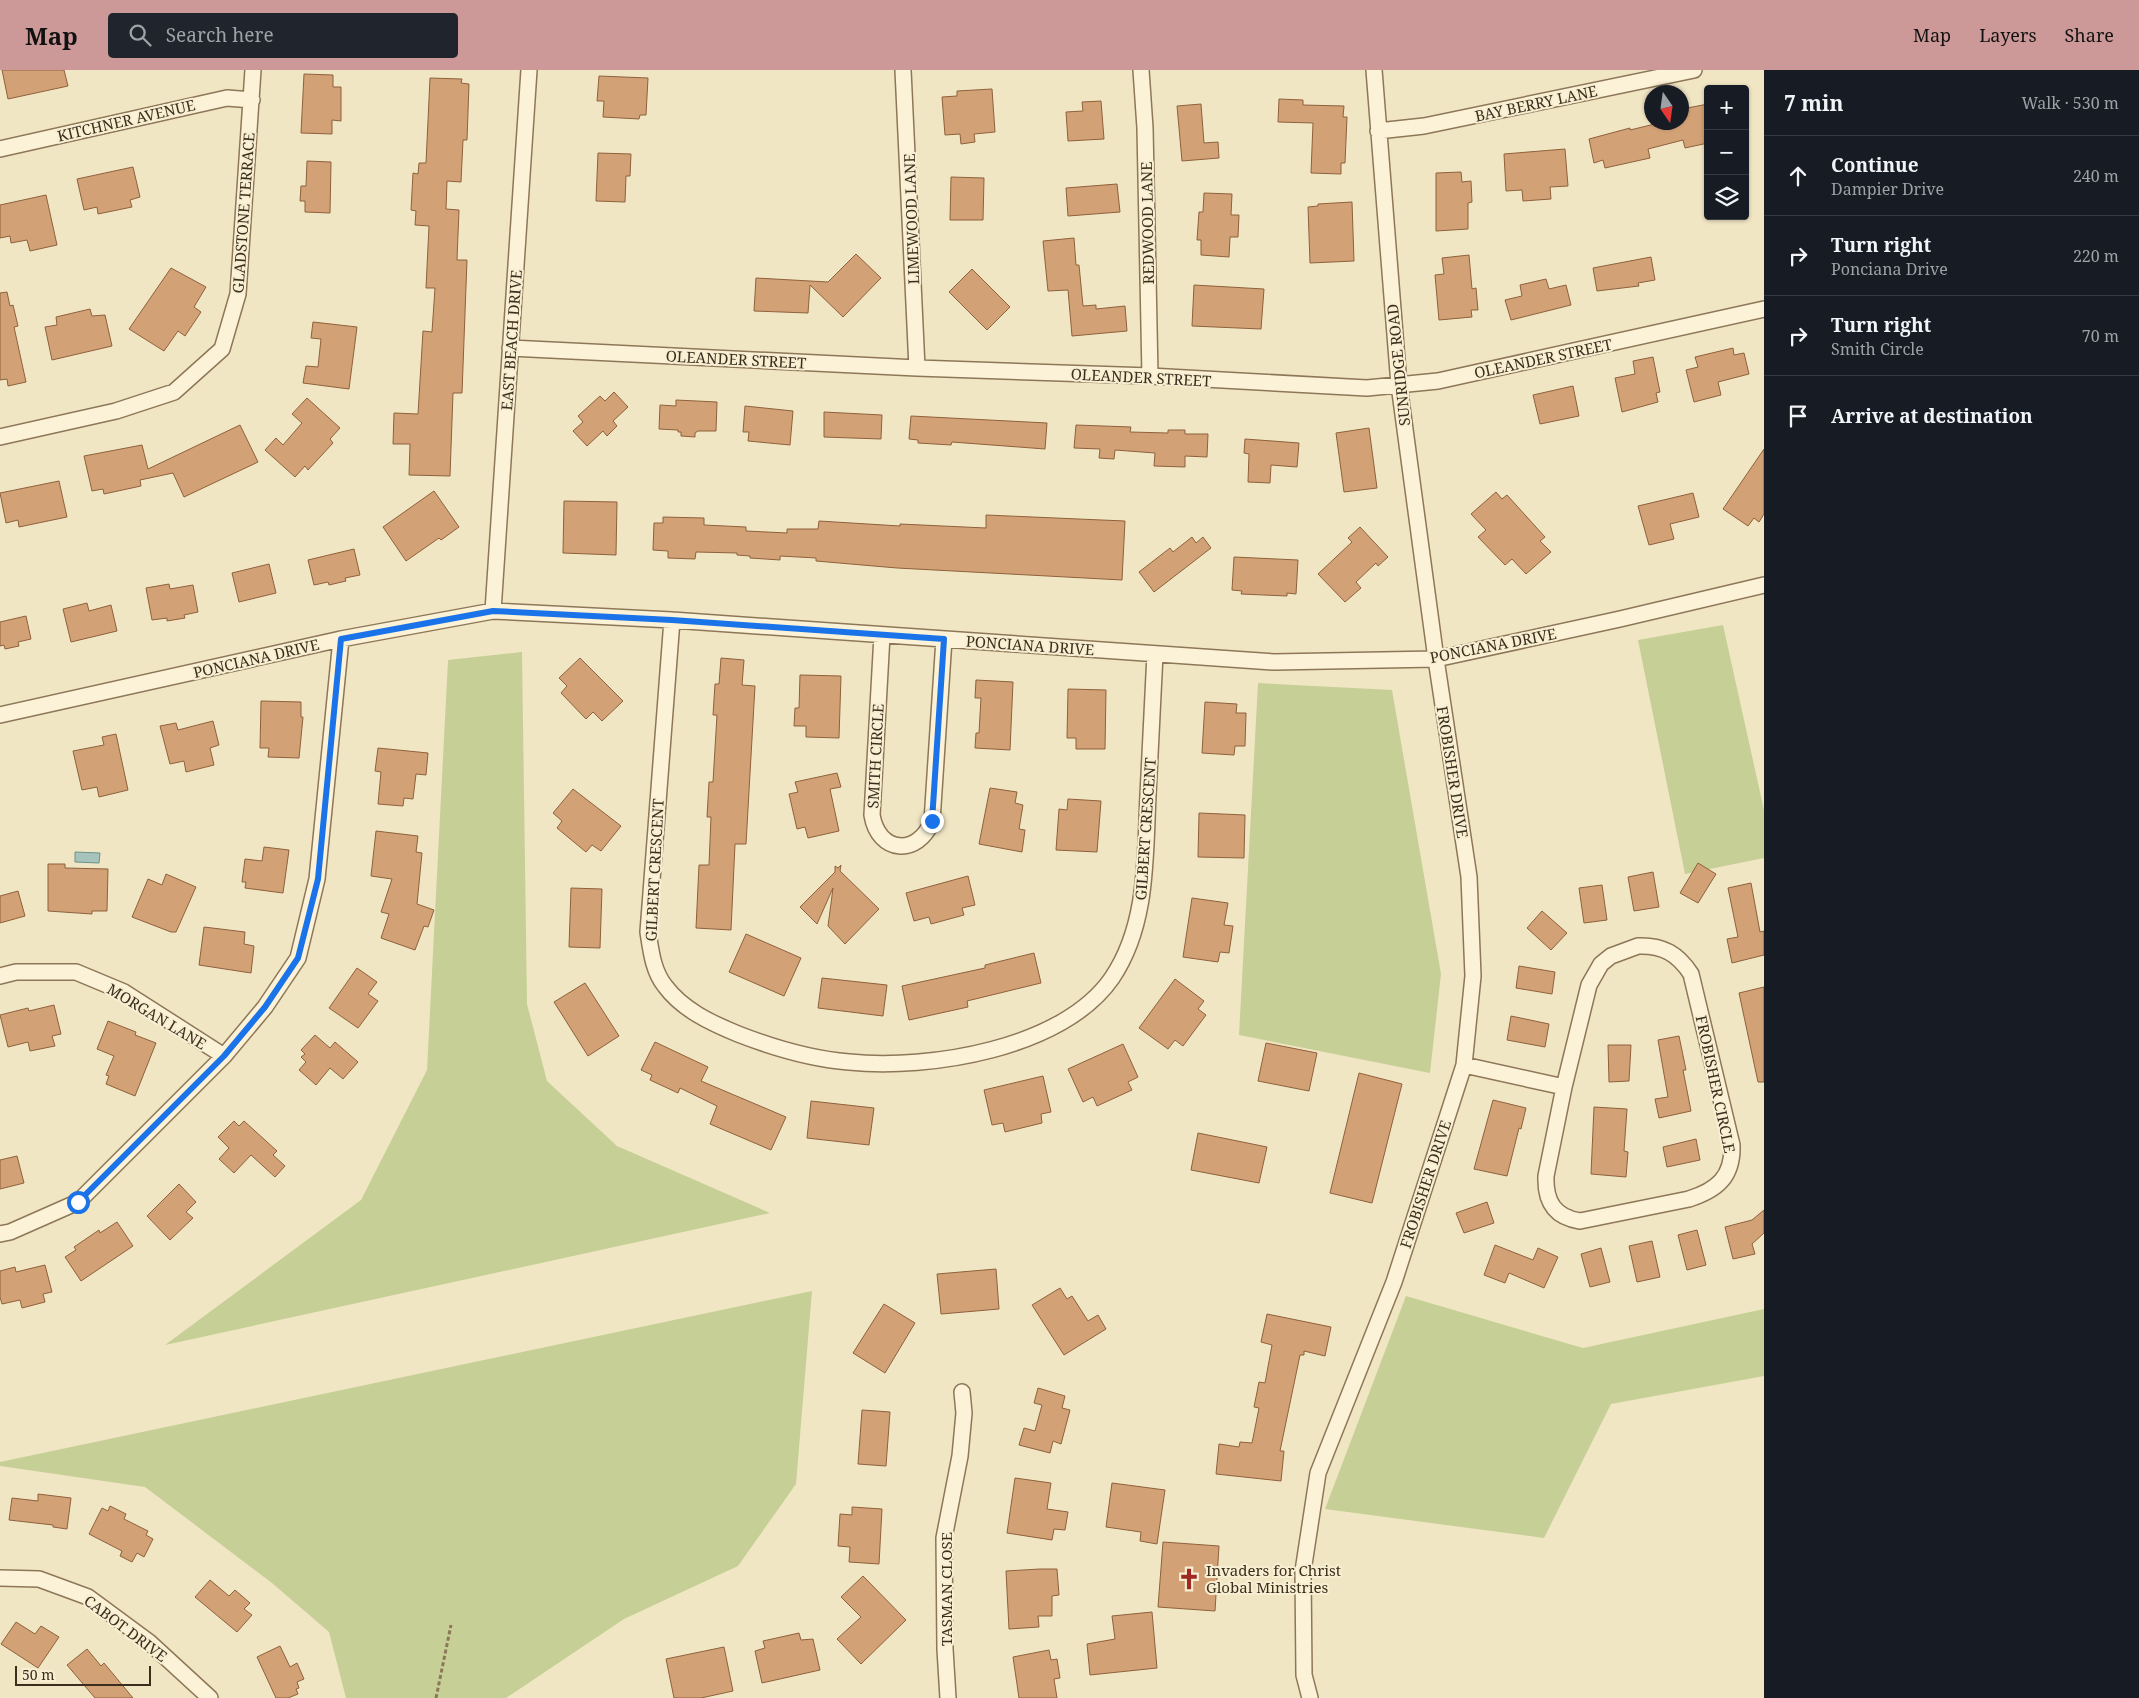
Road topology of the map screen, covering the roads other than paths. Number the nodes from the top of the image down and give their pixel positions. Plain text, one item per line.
1 (254, 70) edge
2 (529, 70) edge
3 (903, 70) edge
4 (1141, 70) edge
5 (1374, 70) edge
6 (1694, 70) edge
7 (252, 100) junction
8 (1378, 130) junction
9 (0, 149) edge
10 (1764, 309) edge
11 (510, 348) junction
12 (917, 368) junction
13 (1150, 376) junction
14 (1399, 385) junction
15 (0, 438) edge
16 (1764, 585) edge
17 (493, 611) junction
18 (672, 620) junction
19 (882, 635) junction
20 (341, 639) junction
21 (944, 639) junction
22 (1155, 654) junction
23 (1436, 658) junction
24 (0, 715) edge
25 (0, 976) edge
26 (224, 1056) junction
27 (1464, 1065) junction
28 (1564, 1087) junction
29 (0, 1234) edge
30 (962, 1392) dead end
31 (0, 1578) edge
32 (210, 1698) edge
33 (948, 1698) edge
34 (1310, 1698) edge

1 - 7 street, GLADSTONE TERRACE
2 - 11 street, EAST BEACH DRIVE
3 - 12 street, LIMEWOOD LANE
4 - 13 street, REDWOOD LANE
5 - 8 street, SUNRIDGE ROAD
6 - 8 street, BAY BERRY LANE
7 - 9 street, KITCHNER AVENUE
7 - 15 street, GLADSTONE TERRACE
8 - 14 street, SUNRIDGE ROAD
10 - 14 street, OLEANDER STREET
11 - 12 street, OLEANDER STREET
11 - 17 street, EAST BEACH DRIVE
12 - 13 street, OLEANDER STREET
13 - 14 street, OLEANDER STREET
14 - 23 street, SUNRIDGE ROAD
16 - 23 street, PONCIANA DRIVE
17 - 18 street, PONCIANA DRIVE
17 - 20 street, PONCIANA DRIVE
18 - 19 street, PONCIANA DRIVE
18 - 22 street, GILBERT CRESCENT
19 - 21 street, PONCIANA DRIVE
19 - 21 street, SMITH CIRCLE
20 - 24 street, PONCIANA DRIVE
20 - 26 street
21 - 22 street, PONCIANA DRIVE
22 - 23 street, PONCIANA DRIVE
23 - 27 street, FROBISHER DRIVE
25 - 26 street, MORGAN LANE
26 - 29 street
27 - 28 street
27 - 34 street, FROBISHER DRIVE
28 - 28 street, FROBISHER CIRCLE
30 - 33 street, TASMAN CLOSE
31 - 32 street, CABOT DRIVE

